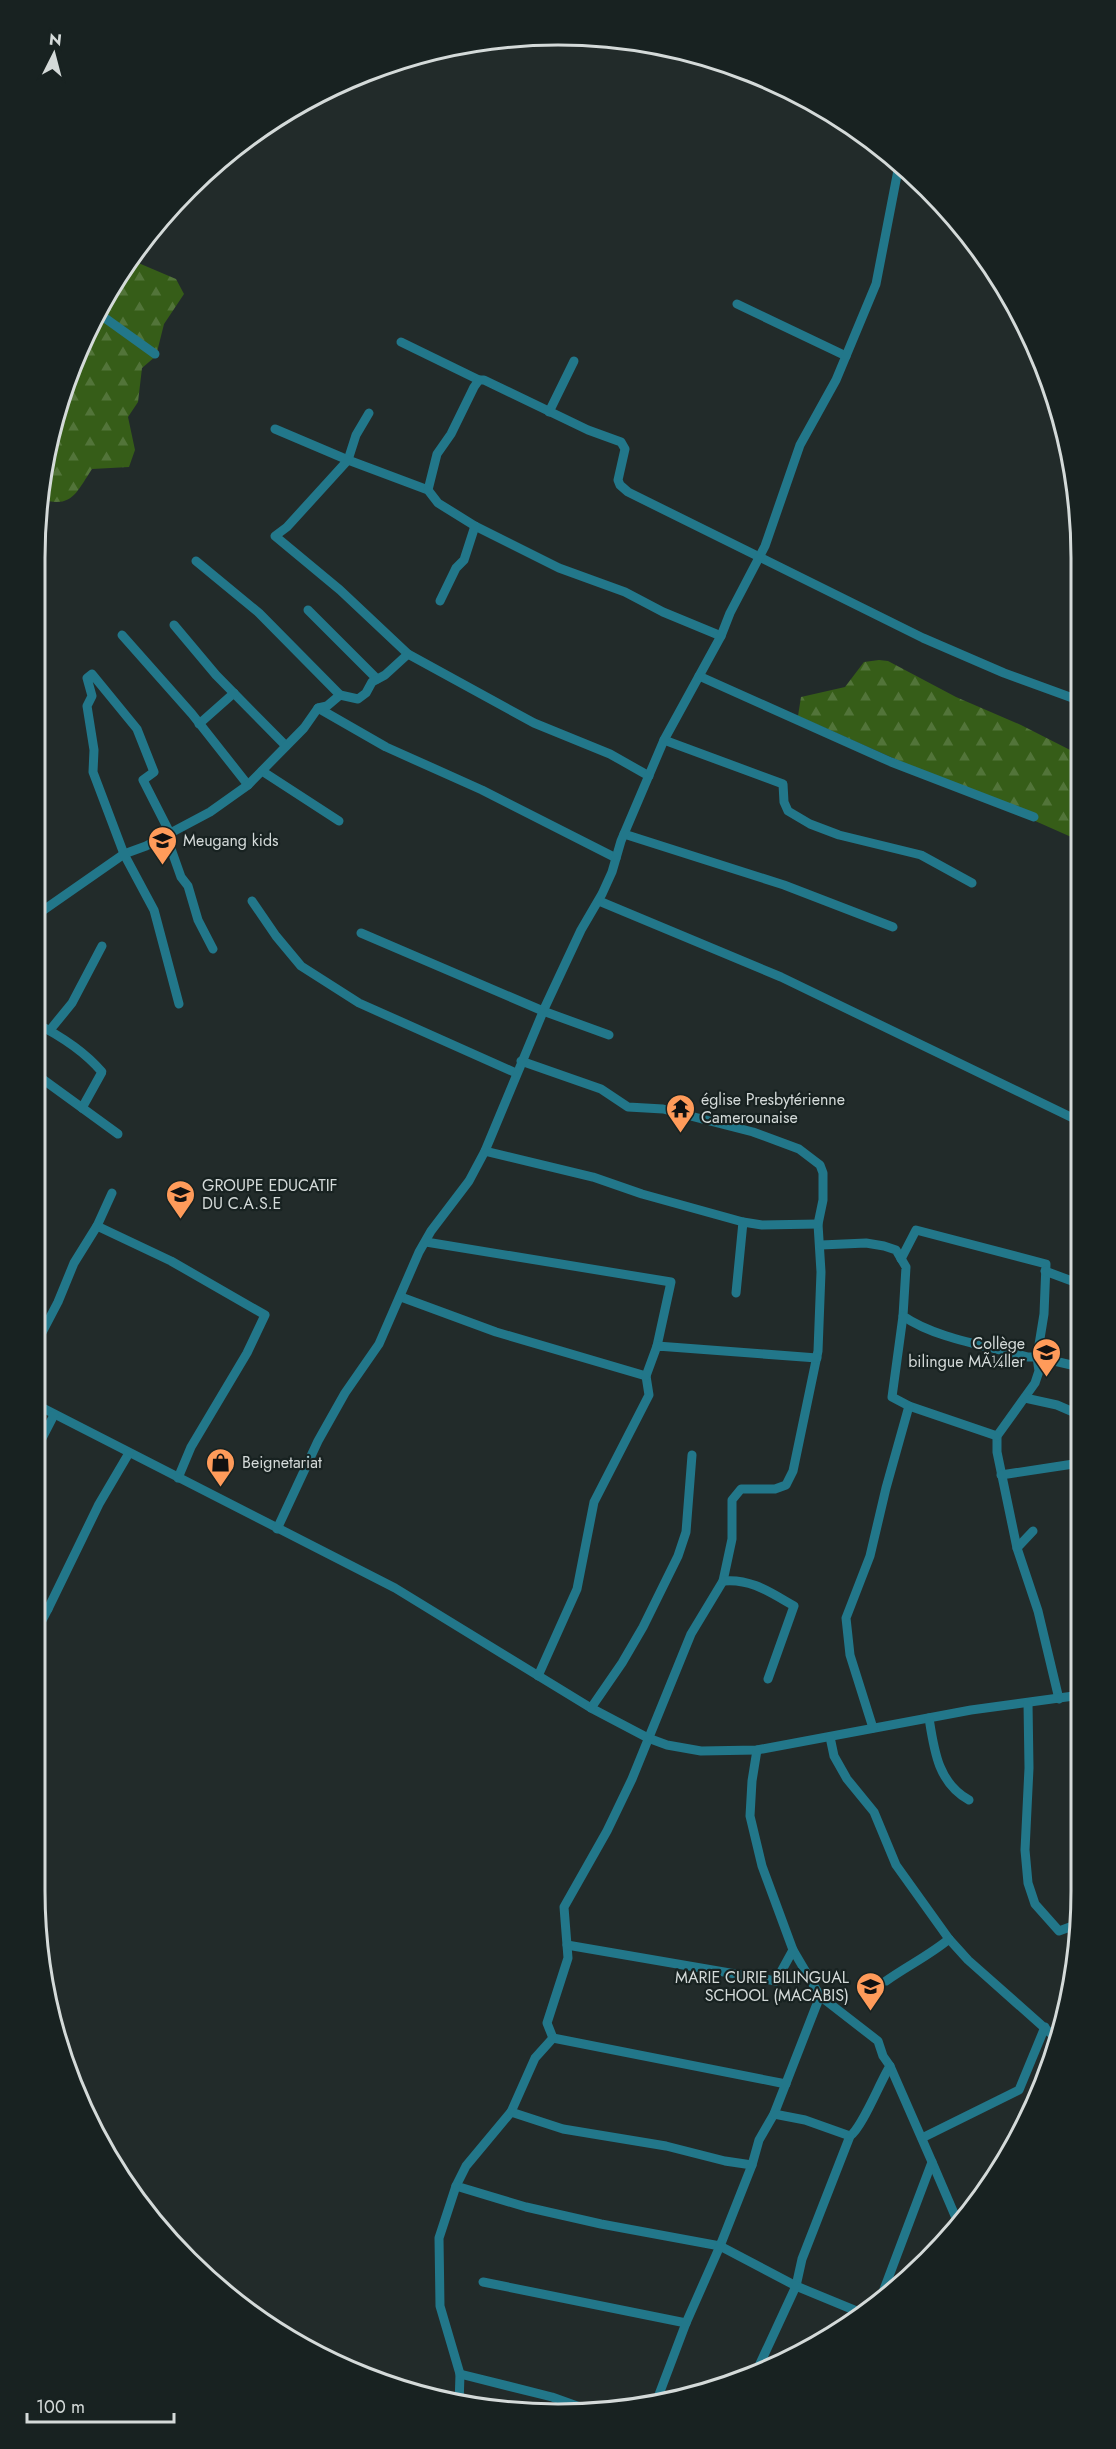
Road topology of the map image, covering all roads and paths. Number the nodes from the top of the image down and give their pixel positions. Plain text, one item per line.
1 (897, 173) edge
2 (737, 304) dead end
3 (105, 319) edge
4 (401, 342) dead end
5 (154, 354) dead end
6 (846, 356) junction
7 (574, 361) dead end
8 (479, 380) junction
9 (369, 412) dead end
10 (549, 412) junction
11 (275, 429) dead end
12 (348, 460) junction
13 (428, 490) junction
14 (476, 526) junction
15 (759, 558) junction
16 (196, 561) dead end
17 (440, 601) dead end
18 (308, 610) dead end
19 (174, 625) dead end
20 (122, 635) dead end
21 (721, 636) junction
22 (408, 654) junction
23 (699, 676) junction
24 (377, 678) junction
25 (234, 693) junction
26 (340, 695) junction
27 (1071, 697) edge
28 (318, 708) junction
29 (200, 724) junction
30 (664, 740) junction
31 (286, 746) junction
32 (262, 771) junction
33 (649, 776) junction
34 (248, 785) junction
35 (1034, 817) dead end
36 (339, 821) dead end
37 (170, 832) junction
38 (624, 834) junction
39 (124, 854) junction
40 (616, 858) junction
41 (972, 883) dead end
42 (252, 901) dead end
43 (599, 901) junction
44 (45, 908) edge
45 (893, 927) dead end
46 (361, 933) dead end
47 (102, 946) dead end
48 (213, 949) dead end
49 (179, 1004) dead end
50 (543, 1011) junction
51 (45, 1028) edge
52 (50, 1030) junction
53 (609, 1035) dead end
54 (521, 1061) junction
55 (516, 1073) junction
56 (45, 1081) edge
57 (82, 1108) junction
58 (1071, 1117) edge
59 (118, 1134) dead end
60 (485, 1151) junction
61 (112, 1193) dead end
62 (743, 1222) junction
63 (818, 1224) junction
64 (97, 1226) junction
65 (426, 1242) junction
66 (821, 1245) junction
67 (901, 1259) junction
68 (1045, 1271) junction
69 (1071, 1281) edge
70 (736, 1293) dead end
71 (401, 1297) junction
72 (903, 1316) junction
73 (45, 1326) edge
74 (657, 1346) junction
75 (1037, 1357) junction
76 (817, 1358) junction
77 (1071, 1365) edge
78 (646, 1376) junction
79 (1025, 1398) junction
80 (909, 1406) junction
81 (45, 1410) edge
82 (1071, 1411) edge
83 (54, 1415) junction
84 (45, 1432) edge
85 (997, 1436) junction
86 (129, 1453) junction
87 (692, 1455) dead end
88 (1071, 1464) edge
89 (1001, 1475) junction
90 (178, 1478) junction
91 (277, 1529) junction
92 (1033, 1531) dead end
93 (1017, 1548) junction
94 (723, 1581) junction
95 (45, 1608) edge
96 (48, 1609) junction
97 (45, 1614) edge
98 (538, 1676) junction
99 (768, 1679) dead end
100 (1071, 1697) edge
101 (1059, 1699) junction
102 (1028, 1703) junction
103 (591, 1708) junction
104 (929, 1718) junction
105 (873, 1728) junction
106 (830, 1737) junction
107 (648, 1738) junction
108 (757, 1750) junction
109 (969, 1800) dead end
110 (1070, 1927) edge
111 (949, 1939) junction
112 (567, 1945) junction
113 (793, 1950) junction
114 (886, 1981) dead end
115 (820, 1996) junction
116 (1045, 2027) junction
117 (1051, 2033) edge
118 (553, 2038) junction
119 (890, 2066) junction
120 (786, 2084) junction
121 (511, 2112) junction
122 (774, 2114) junction
123 (850, 2136) junction
124 (922, 2138) junction
125 (932, 2162) junction
126 (752, 2165) junction
127 (456, 2186) junction
128 (954, 2216) edge
129 (720, 2246) junction
130 (483, 2282) dead end
131 (796, 2286) junction
132 (885, 2286) edge
133 (854, 2310) edge
134 (686, 2323) junction
135 (761, 2362) edge
136 (460, 2374) junction
137 (459, 2394) edge
138 (660, 2394) edge
139 (570, 2404) edge

1 - 6 street
2 - 6 street
3 - 5 street
4 - 8 street
6 - 15 street
7 - 10 street
8 - 10 street
8 - 13 street
9 - 12 street
10 - 15 street
11 - 12 street
12 - 13 street
12 - 22 street
13 - 14 street
14 - 17 street
14 - 21 street
15 - 21 street
15 - 27 street
16 - 26 street
18 - 24 street
19 - 25 street
20 - 29 street
21 - 23 street
22 - 24 street
22 - 33 street
23 - 30 street
23 - 35 street
24 - 26 street
25 - 29 street
25 - 31 street
26 - 28 street
28 - 31 street
28 - 40 street
29 - 34 street
30 - 33 street
30 - 41 street
31 - 32 street
32 - 34 street
32 - 36 street
33 - 38 street
34 - 37 street
37 - 39 street
37 - 39 street
37 - 48 street
38 - 40 street
38 - 45 street
39 - 44 street
39 - 49 street
40 - 43 street
42 - 55 street
43 - 50 street
43 - 58 street
46 - 50 street
47 - 52 street
50 - 53 street
50 - 54 street
51 - 52 street
52 - 57 street
54 - 55 street
54 - 63 street
55 - 60 street
56 - 57 street
57 - 59 street
60 - 62 street
60 - 65 street
61 - 64 street
62 - 63 street
62 - 70 street
63 - 66 street
64 - 73 street
64 - 90 street
65 - 71 street
65 - 74 street
66 - 67 street
66 - 76 street
67 - 68 street
67 - 72 street
68 - 69 street
68 - 75 street
71 - 78 street
71 - 91 street
72 - 75 street
72 - 80 street
74 - 76 street
74 - 78 street
75 - 77 street
75 - 79 street
76 - 94 street
78 - 98 street
79 - 82 street
79 - 85 street
80 - 85 street
80 - 105 street
81 - 83 street
83 - 84 street
83 - 86 street
85 - 89 street
86 - 90 street
86 - 96 street
87 - 103 street
88 - 89 street
89 - 93 street
90 - 91 street
91 - 98 street
92 - 93 street
93 - 101 street
94 - 99 street
94 - 107 street
95 - 96 street
96 - 97 street
98 - 103 street
100 - 101 street
101 - 102 street
102 - 104 street
102 - 110 street
103 - 107 street
104 - 105 street
104 - 109 street
105 - 106 street
106 - 108 street
106 - 111 street
107 - 108 street
107 - 112 street
108 - 113 street
111 - 114 street
111 - 116 street
112 - 113 street
112 - 118 street
113 - 115 street
115 - 119 street
115 - 120 street
116 - 117 street
116 - 124 street
118 - 120 street
118 - 121 street
119 - 123 street
119 - 124 street
120 - 122 street
121 - 126 street
121 - 127 street
122 - 123 street
122 - 126 street
123 - 131 street
124 - 125 street
125 - 128 street
125 - 132 street
126 - 129 street
127 - 129 street
127 - 136 street
129 - 131 street
129 - 134 street
130 - 134 street
131 - 133 street
131 - 135 street
134 - 138 street
136 - 137 street
136 - 139 street

